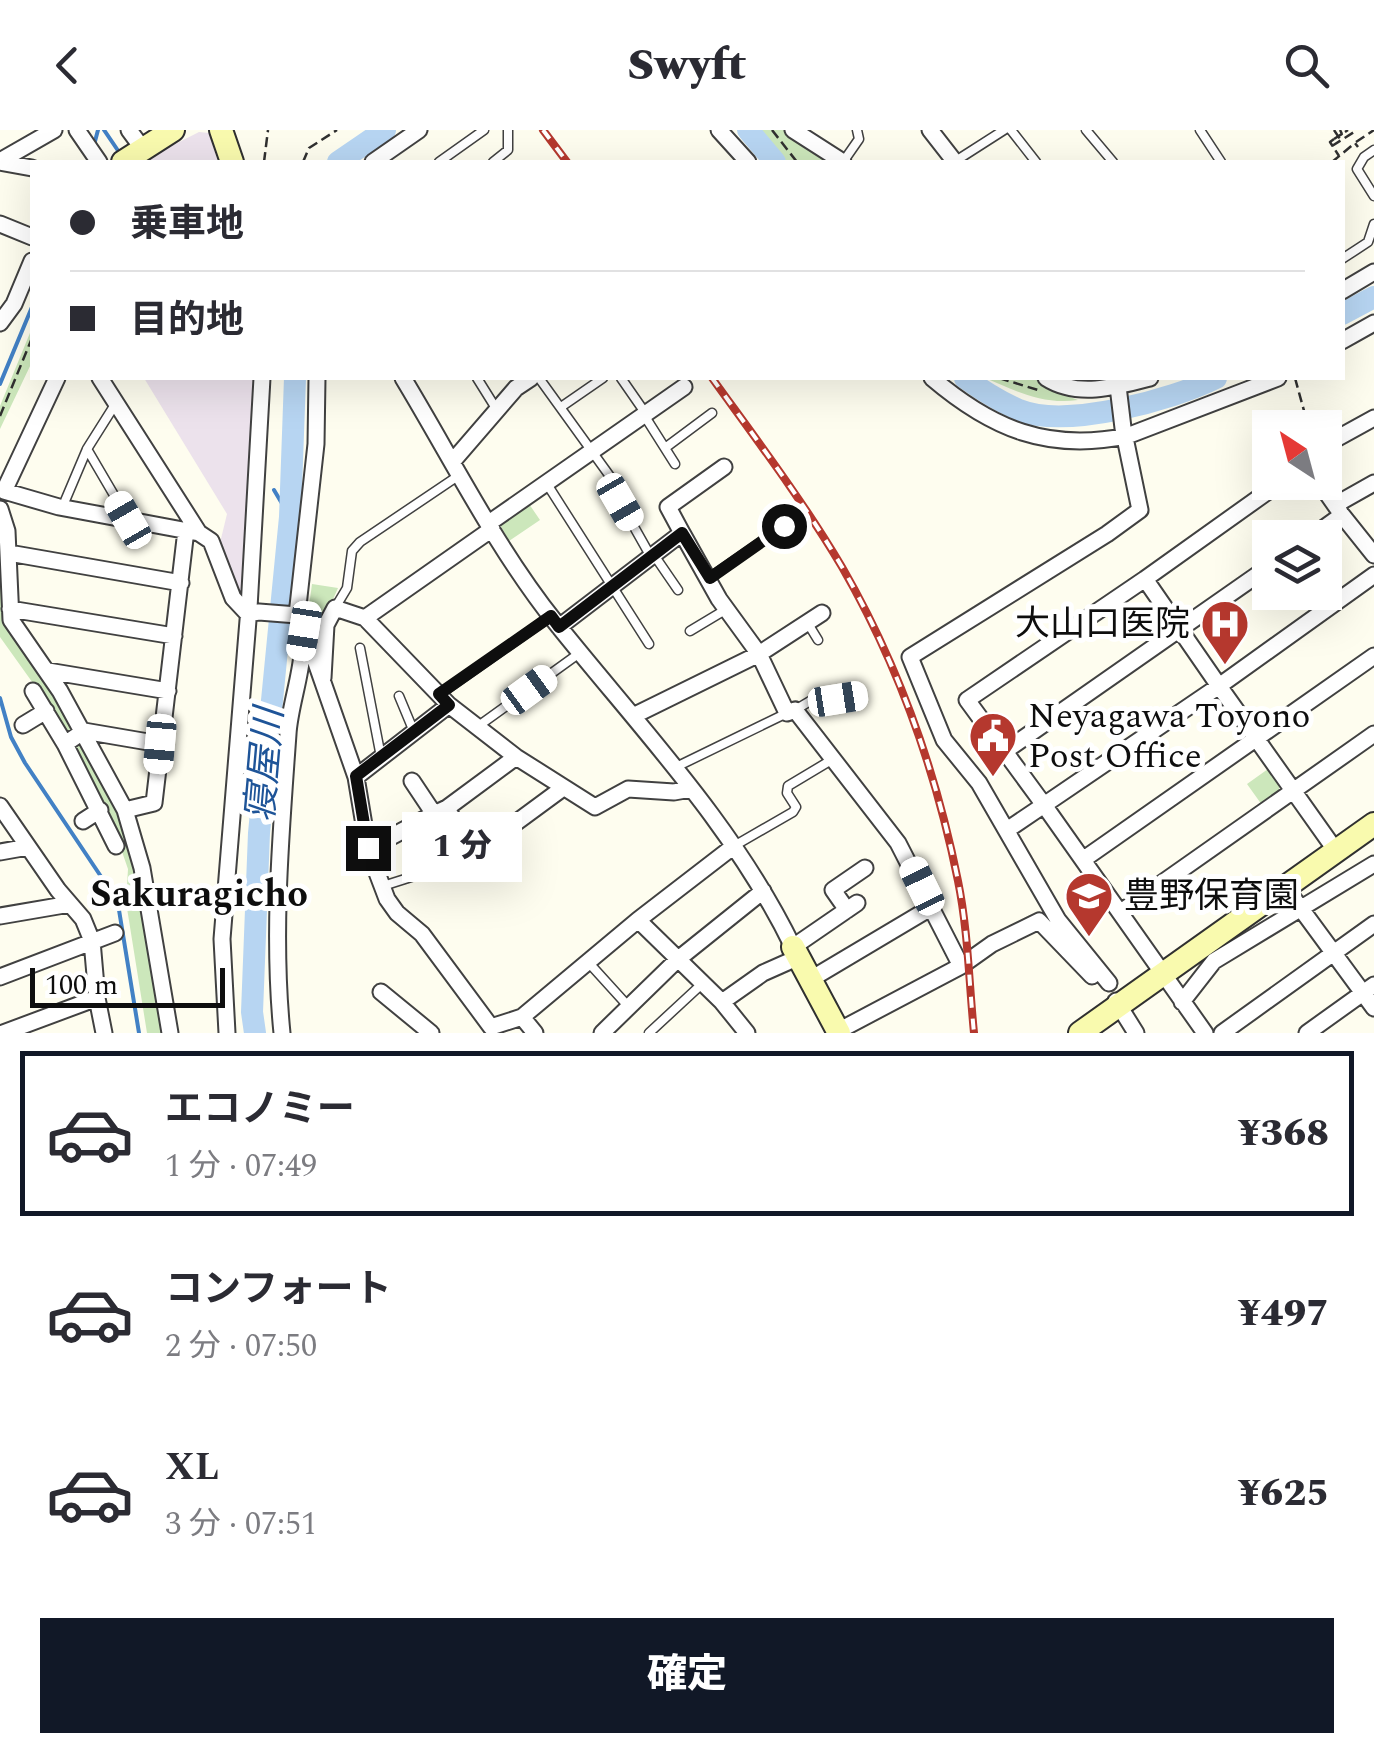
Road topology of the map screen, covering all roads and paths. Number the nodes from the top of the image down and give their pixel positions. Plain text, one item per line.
1 (54, 130) edge
2 (77, 130) edge
3 (129, 130) edge
4 (174, 130) edge
5 (221, 130) edge
6 (268, 130) edge
7 (338, 130) edge
8 (419, 130) edge
9 (484, 130) edge
10 (508, 130) edge
11 (719, 130) edge
12 (772, 130) edge
13 (794, 130) edge
14 (857, 130) edge
15 (930, 130) edge
16 (1007, 130) edge
17 (1086, 130) edge
18 (1200, 130) edge
19 (1345, 131) edge
20 (1374, 131) edge
21 (1340, 140) junction
22 (1357, 141) junction
23 (1332, 146) junction
24 (1374, 150) edge
25 (135, 155) edge
26 (1364, 157) junction
27 (1340, 158) junction
28 (98, 160) edge
29 (231, 160) edge
30 (264, 160) edge
31 (304, 160) edge
32 (377, 160) edge
33 (442, 160) edge
34 (498, 160) edge
35 (746, 160) edge
36 (795, 160) edge
37 (840, 160) edge
38 (844, 160) edge
39 (953, 160) edge
40 (958, 160) edge
41 (1034, 160) edge
42 (1111, 160) edge
43 (1220, 160) edge
44 (1336, 160) edge
45 (0, 162) edge
46 (30, 168) edge
47 (1374, 196) edge
48 (0, 224) edge
49 (1374, 224) edge
50 (30, 236) edge
51 (1345, 257) edge
52 (30, 266) edge
53 (1374, 272) edge
54 (1345, 288) edge
55 (1, 320) edge
56 (1374, 323) edge
57 (1345, 339) edge
58 (30, 343) edge
59 (56, 380) edge
60 (101, 380) edge
61 (262, 380) edge
62 (317, 380) edge
63 (404, 380) edge
64 (478, 380) edge
65 (528, 380) edge
66 (530, 380) edge
67 (599, 380) edge
68 (622, 380) edge
69 (935, 380) edge
70 (1050, 380) edge
71 (1272, 380) edge
72 (1295, 380) edge
73 (1119, 386) edge
74 (684, 387) dead end
75 (116, 403) junction
76 (561, 407) junction
77 (497, 410) junction
78 (1304, 410) edge
79 (712, 413) dead end
80 (645, 414) junction
81 (0, 416) edge
82 (1374, 418) edge
83 (1125, 432) junction
84 (1342, 435) edge
85 (665, 448) junction
86 (88, 450) junction
87 (593, 450) junction
88 (675, 464) dead end
89 (724, 467) dead end
90 (457, 468) junction
91 (546, 483) junction
92 (1374, 483) edge
93 (2, 490) edge
94 (1256, 500) edge
95 (1331, 500) edge
96 (62, 508) junction
97 (0, 509) edge
98 (1338, 510) junction
99 (128, 520) junction
100 (1328, 520) edge
101 (490, 526) junction
102 (784, 526) dead end
103 (193, 532) junction
104 (682, 533) junction
105 (9, 553) junction
106 (1374, 554) edge
107 (652, 556) junction
108 (1374, 575) edge
109 (710, 578) junction
110 (1145, 579) junction
111 (1252, 579) edge
112 (181, 584) junction
113 (612, 586) junction
114 (678, 590) dead end
115 (335, 608) junction
116 (728, 608) junction
117 (10, 609) junction
118 (254, 613) junction
119 (822, 613) dead end
120 (293, 615) junction
121 (365, 618) junction
122 (555, 621) junction
123 (807, 622) junction
124 (1181, 630) junction
125 (304, 631) junction
126 (690, 631) dead end
127 (174, 636) junction
128 (818, 640) dead end
129 (649, 644) dead end
130 (360, 648) dead end
131 (581, 652) junction
132 (759, 654) junction
133 (1374, 656) edge
134 (48, 671) junction
135 (323, 678) junction
136 (1219, 686) junction
137 (168, 690) junction
138 (33, 691) dead end
139 (859, 695) dead end
140 (399, 696) dead end
141 (444, 700) junction
142 (791, 711) junction
143 (46, 712) junction
144 (636, 715) junction
145 (23, 724) dead end
146 (478, 727) junction
147 (84, 731) junction
148 (414, 732) junction
149 (1374, 734) edge
150 (1258, 738) junction
151 (65, 744) junction
152 (160, 744) junction
153 (1006, 752) junction
154 (381, 757) junction
155 (516, 757) junction
156 (834, 759) junction
157 (676, 767) junction
158 (356, 776) junction
159 (412, 782) dead end
160 (563, 788) junction
161 (690, 789) junction
162 (1294, 790) junction
163 (1044, 805) junction
164 (0, 806) edge
165 (100, 810) junction
166 (125, 810) junction
167 (440, 811) junction
168 (83, 821) dead end
169 (1374, 824) edge
170 (1007, 830) junction
171 (28, 846) junction
172 (116, 846) dead end
173 (734, 846) junction
174 (368, 848) junction
175 (1336, 850) junction
176 (0, 852) edge
177 (476, 852) junction
178 (1084, 860) junction
179 (1374, 864) edge
180 (864, 868) dead end
181 (1032, 875) junction
182 (382, 886) junction
183 (1285, 887) junction
184 (763, 891) junction
185 (70, 904) junction
186 (932, 907) junction
187 (1302, 910) junction
188 (1121, 912) junction
189 (0, 916) edge
190 (638, 920) junction
191 (1039, 921) junction
192 (1374, 924) edge
193 (115, 933) dead end
194 (92, 941) junction
195 (796, 952) junction
196 (1333, 952) junction
197 (677, 960) junction
198 (588, 963) junction
199 (962, 966) junction
200 (1162, 974) junction
201 (0, 977) edge
202 (811, 978) junction
203 (703, 983) junction
204 (1109, 984) junction
205 (1369, 989) edge
206 (381, 992) dead end
207 (97, 998) junction
208 (722, 1002) junction
209 (1182, 1002) junction
210 (628, 1006) junction
211 (1117, 1006) junction
212 (1374, 1008) edge
213 (522, 1017) junction
214 (488, 1030) edge
215 (835, 1031) edge
216 (1310, 1032) edge
217 (3, 1033) edge
218 (104, 1033) edge
219 (170, 1033) edge
220 (228, 1033) edge
221 (282, 1033) edge
222 (431, 1033) edge
223 (534, 1033) edge
224 (602, 1033) edge
225 (649, 1033) edge
226 (748, 1033) edge
227 (1081, 1033) edge
228 (1136, 1033) edge
229 (1206, 1033) edge
230 (1222, 1033) edge

1 - 45 street
2 - 28 street
3 - 25 street
4 - 25 street
5 - 29 street
6 - 30 path
7 - 31 path
8 - 32 street
9 - 33 lane
10 - 34 lane
11 - 35 street
12 - 36 path
13 - 37 street
14 - 38 lane
15 - 39 street
16 - 40 lane
16 - 41 lane
17 - 42 lane
18 - 43 lane
19 - 21 path
19 - 21 path
19 - 22 path
19 - 23 path, bridge
20 - 22 path
21 - 23 path
22 - 26 path
22 - 27 path
23 - 27 path
24 - 26 lane
26 - 47 lane
27 - 44 path
45 - 46 street
48 - 50 street
49 - 51 lane
52 - 55 street
53 - 54 street
56 - 57 street
58 - 81 path
59 - 93 street
60 - 75 street
61 - 118 street
62 - 120 street
63 - 90 street
64 - 77 lane
65 - 77 street
66 - 76 lane
67 - 76 lane
68 - 80 lane
69 - 83 street
70 - 73 street
71 - 83 street
72 - 78 path
73 - 83 street
74 - 80 street
75 - 86 lane
75 - 103 street
76 - 87 lane
77 - 90 street
79 - 85 lane
80 - 85 lane
80 - 87 street
82 - 84 street
83 - 170 street
85 - 88 lane
86 - 96 lane
86 - 99 lane
87 - 91 street
87 - 107 lane
89 - 104 street
90 - 101 street
90 - 115 lane
91 - 101 street
91 - 113 lane
92 - 98 street
93 - 96 street
94 - 110 street
95 - 98 street
96 - 99 street
97 - 105 street
98 - 100 street
98 - 106 street
99 - 103 street
101 - 121 street
101 - 122 street
102 - 109 lane
103 - 112 street
103 - 118 street
104 - 107 street
104 - 109 street
105 - 112 street
105 - 117 street
107 - 113 street
107 - 114 lane
108 - 136 street
109 - 116 street
110 - 124 street
110 - 153 street
111 - 124 street
112 - 127 street
113 - 122 street
113 - 129 lane
115 - 121 street
115 - 135 street
116 - 126 lane
116 - 132 street
117 - 127 street
117 - 134 street
118 - 120 street
118 - 220 street
119 - 123 street
120 - 125 street
121 - 141 street
122 - 131 street
122 - 141 lane
123 - 128 lane
123 - 132 street
124 - 136 street
124 - 153 street
125 - 135 street
125 - 221 street
127 - 137 street
130 - 154 lane
131 - 144 street
131 - 146 lane
132 - 142 street
132 - 144 street
133 - 150 street
134 - 137 street
134 - 147 street
135 - 158 street
136 - 150 street
136 - 163 street
137 - 152 street
138 - 143 street
139 - 142 lane
140 - 148 lane
141 - 146 street
141 - 148 street
142 - 156 street
142 - 157 lane
143 - 145 street
143 - 151 street
144 - 157 street
146 - 155 street
147 - 151 street
147 - 152 street
147 - 166 street
148 - 154 street
149 - 162 street
150 - 162 street
150 - 178 street
151 - 165 street
152 - 166 street
153 - 163 street
154 - 158 street
155 - 160 street
155 - 167 street
156 - 173 lane
156 - 186 street
157 - 161 street
158 - 174 street
159 - 167 street
160 - 161 street
160 - 177 street
161 - 173 street
162 - 175 street
162 - 188 street
163 - 170 street
163 - 178 street
164 - 171 street
165 - 168 street
165 - 172 street
166 - 219 street
167 - 174 street
167 - 177 street
169 - 175 street
170 - 181 street
171 - 176 street
171 - 185 street
173 - 184 street
173 - 190 street
174 - 182 street
175 - 183 street
177 - 182 lane
178 - 188 street
179 - 187 street
180 - 195 street
181 - 191 street
181 - 204 street
182 - 214 street
183 - 187 street
183 - 200 street
184 - 195 street
184 - 197 street
185 - 189 street
185 - 194 street
186 - 199 street
186 - 202 street
187 - 196 street
187 - 209 street
188 - 200 street
190 - 197 street
190 - 198 street
191 - 199 street
191 - 204 street
192 - 196 street
193 - 194 street
194 - 201 street
194 - 207 street
195 - 202 street
195 - 208 street
196 - 205 street
196 - 230 street
197 - 203 street
197 - 210 street
198 - 210 lane
198 - 213 street
199 - 215 street
200 - 209 street
200 - 211 street
202 - 215 street
203 - 208 street
203 - 225 lane
204 - 211 street
205 - 212 street
205 - 216 street
206 - 222 street
207 - 217 street
207 - 218 street
208 - 226 street
209 - 229 street
210 - 224 street
211 - 227 street
211 - 228 street
213 - 214 street
213 - 223 street

